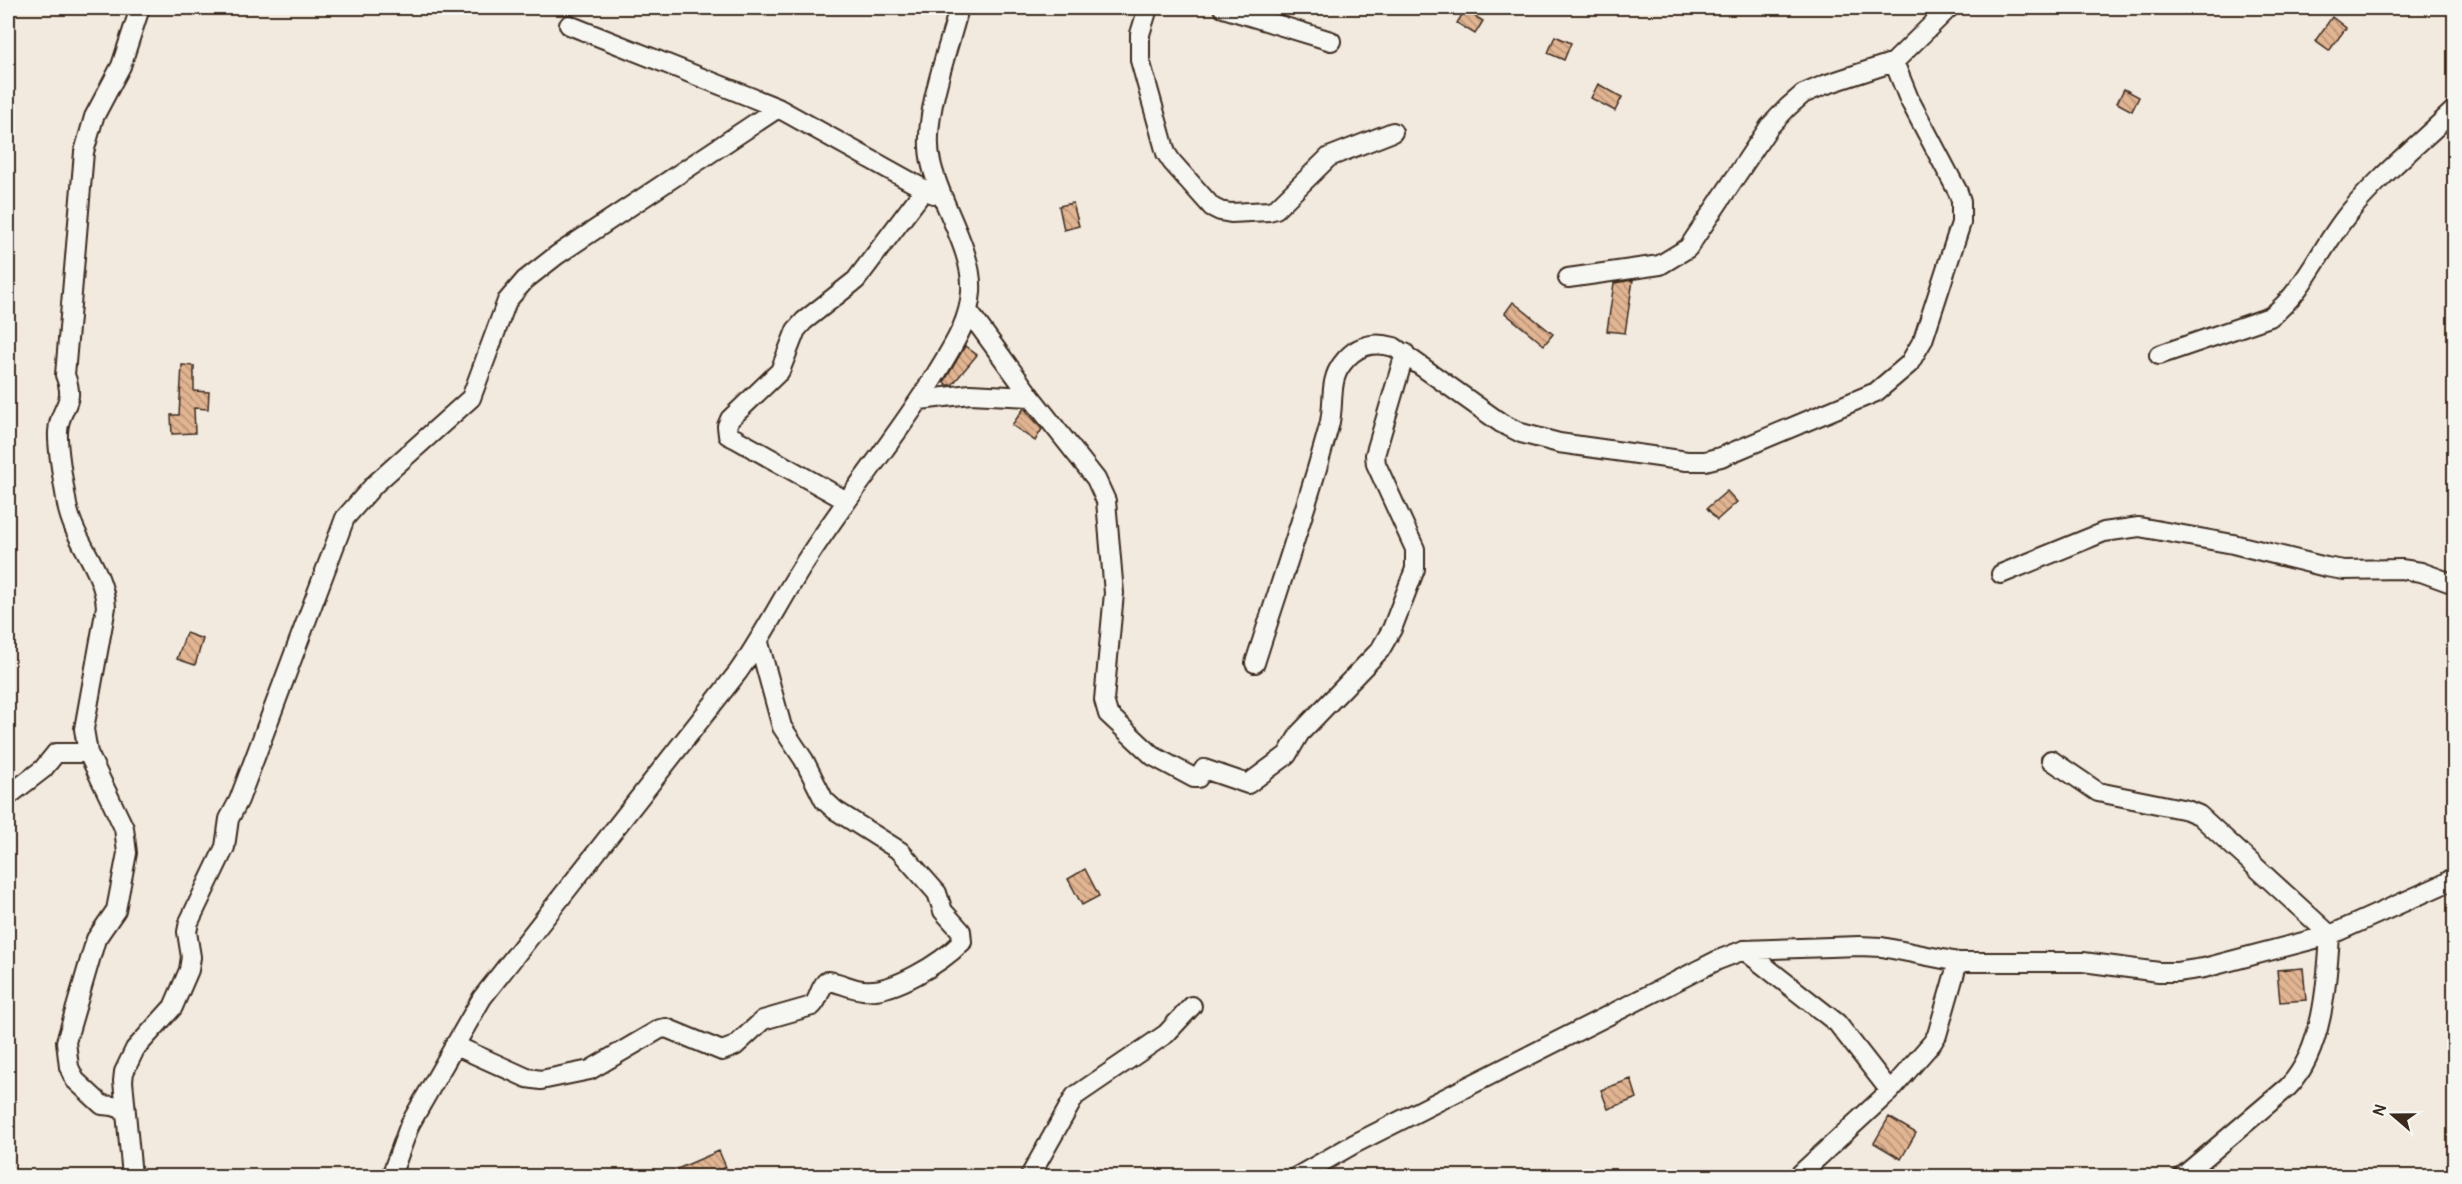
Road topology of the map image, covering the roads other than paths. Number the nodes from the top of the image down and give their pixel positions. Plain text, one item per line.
1 (140, 8) edge
2 (959, 8) edge
3 (1148, 8) edge
4 (1223, 8) edge
5 (1949, 8) edge
6 (569, 25) dead end
7 (1331, 41) dead end
8 (1894, 62) junction
9 (778, 108) junction
10 (2454, 110) edge
11 (1393, 132) dead end
12 (924, 190) junction
13 (945, 201) junction
14 (1568, 278) dead end
15 (969, 312) junction
16 (1405, 354) junction
17 (2159, 355) dead end
18 (1031, 397) junction
19 (920, 400) junction
20 (847, 501) junction
21 (2001, 574) dead end
22 (2454, 584) edge
23 (759, 643) junction
24 (1255, 663) dead end
25 (88, 753) junction
26 (2051, 760) dead end
27 (8, 796) edge
28 (2454, 877) edge
29 (2330, 935) junction
30 (1744, 950) junction
31 (1958, 962) junction
32 (1192, 1006) dead end
33 (454, 1045) junction
34 (1890, 1091) junction
35 (125, 1110) junction
36 (1302, 1175) edge
37 (132, 1176) edge
38 (391, 1176) edge
39 (1030, 1176) edge
40 (1798, 1176) edge
41 (2182, 1176) edge

1 - 25 street
2 - 13 street
3 - 11 street
4 - 7 street
5 - 8 street
6 - 9 street
8 - 14 street
8 - 16 street
9 - 12 street
9 - 35 street
10 - 17 street
12 - 13 street
12 - 20 street
13 - 15 street
15 - 18 street
15 - 19 street
16 - 18 street
16 - 24 street
18 - 19 street
19 - 20 street
20 - 23 street
21 - 22 street
23 - 33 street
23 - 33 street
25 - 27 street
25 - 35 street
26 - 29 street
28 - 29 street
29 - 31 street
29 - 41 street
30 - 31 street
30 - 34 street
30 - 36 street
31 - 34 street
32 - 39 street
33 - 38 street
34 - 40 street
35 - 37 street

